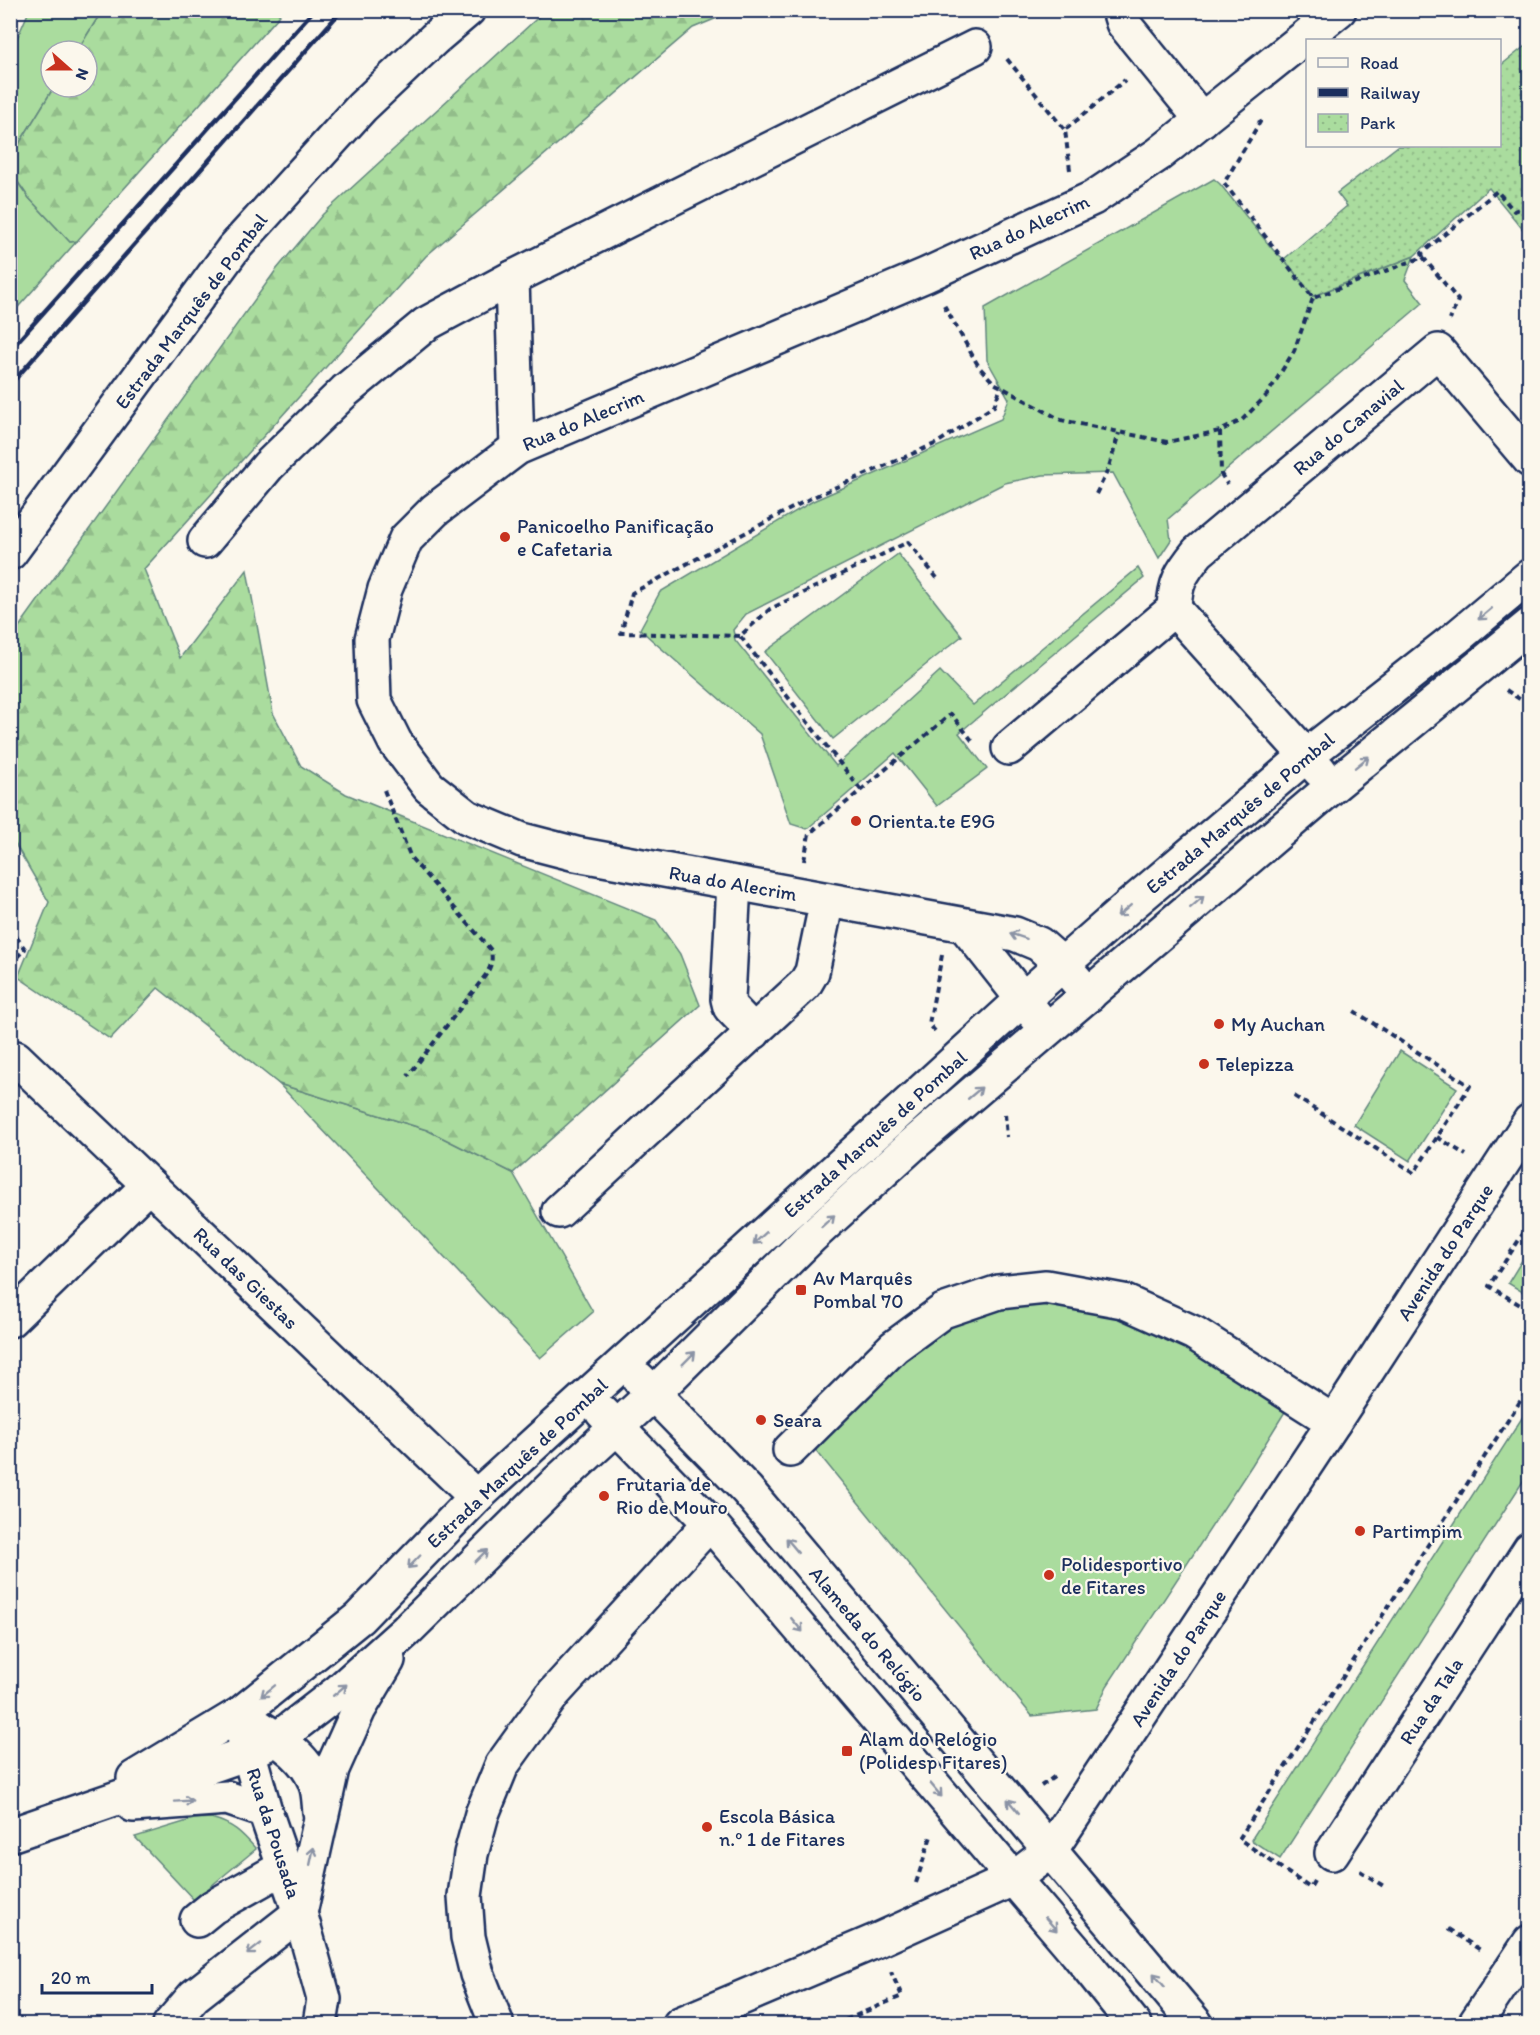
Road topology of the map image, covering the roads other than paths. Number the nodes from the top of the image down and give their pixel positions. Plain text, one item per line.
1 (468, 10) edge
2 (1119, 10) edge
3 (1339, 10) edge
4 (991, 52) road end
5 (1202, 120) junction
6 (512, 278) junction
7 (518, 448) junction
8 (1530, 460) edge
9 (205, 541) dead end
10 (10, 553) edge
11 (1530, 576) edge
12 (1174, 609) junction
13 (1530, 625) edge
14 (1010, 748) road end
15 (1307, 755) junction
16 (1333, 786) junction
17 (734, 883) junction
18 (827, 900) junction
19 (965, 926) junction
20 (1063, 965) junction
21 (1089, 995) junction
22 (1022, 1000) junction
23 (1048, 1030) junction
24 (754, 1032) junction
25 (13, 1061) edge
26 (1530, 1121) edge
27 (149, 1185) junction
28 (559, 1211) dead end
29 (10, 1320) edge
30 (623, 1362) junction
31 (653, 1394) junction
32 (587, 1397) junction
33 (1334, 1422) junction
34 (616, 1427) junction
35 (790, 1450) dead end
36 (476, 1497) junction
37 (710, 1523) junction
38 (1530, 1549) edge
39 (406, 1630) junction
40 (240, 1714) junction
41 (277, 1739) junction
42 (248, 1753) junction
43 (83, 1808) junction
44 (265, 1811) junction
45 (320, 1817) junction
46 (10, 1835) edge
47 (1050, 1851) junction
48 (1332, 1853) dead end
49 (284, 1867) junction
50 (1013, 1879) junction
51 (300, 1913) junction
52 (197, 1920) dead end
53 (1530, 1941) edge
54 (496, 2022) dead end
55 (170, 2025) edge
56 (320, 2025) edge
57 (680, 2025) edge
58 (1134, 2025) edge
59 (1197, 2025) edge
60 (1475, 2025) edge

1 - 10 street, Estrada Marquês de Pombal
2 - 5 street
3 - 5 street, Rua do Alecrim
4 - 6 street
5 - 7 street, Rua do Alecrim
6 - 7 street
6 - 9 street
7 - 17 street, Rua do Alecrim
8 - 12 street, Rua do Canavial
11 -> 15 street, Estrada Marquês de Pombal
12 - 14 street
12 - 15 street
16 -> 13 street, Estrada Marquês de Pombal
15 - 16 street
15 -> 20 street, Estrada Marquês de Pombal
21 -> 16 street, Estrada Marquês de Pombal
17 - 18 street, Rua do Alecrim
17 - 24 street
18 - 19 street, Rua do Alecrim
18 - 24 street
20 -> 19 street, Rua do Alecrim
19 - 22 street
20 - 21 street, Rua do Alecrim
20 - 22 street, Estrada Marquês de Pombal
21 - 23 street, Estrada Marquês de Pombal
22 - 23 street
22 -> 30 street, Estrada Marquês de Pombal
31 -> 23 street, Estrada Marquês de Pombal
24 - 28 street
25 - 27 street, Rua das Giestas
26 - 33 street, Avenida do Parque
27 - 29 street
27 - 36 street, Rua das Giestas
30 - 31 street, Alameda do Relógio
30 - 32 street, Estrada Marquês de Pombal
31 - 34 street, Estrada Marquês de Pombal
47 -> 31 street, Alameda do Relógio
32 - 34 street
32 - 36 street, Estrada Marquês de Pombal
33 - 35 street
33 - 47 street, Avenida do Parque
34 - 37 street
39 -> 34 street, Estrada Marquês de Pombal
36 -> 40 street, Estrada Marquês de Pombal
37 -> 50 street
37 - 54 street
38 - 48 street, Rua da Tala
41 -> 39 street, Estrada Marquês de Pombal
39 - 45 street, Rua da Pousada
40 - 41 street, Rua da Pousada
40 - 42 street
40 - 43 street, Estrada Marquês de Pombal
41 - 42 street, Estrada Marquês de Pombal
41 - 45 street, Rua da Pousada
42 - 43 street, Estrada Marquês de Pombal
42 - 44 street, Rua da Pousada
43 -> 44 street, Estrada Marquês de Pombal
43 - 46 street, Estrada Marquês de Pombal
44 - 49 street, Rua da Pousada
51 -> 45 street, Rua da Pousada
47 - 50 street, Avenida do Parque
59 -> 47 street, Alameda do Relógio
49 - 51 street, Rua da Pousada
49 - 52 street
50 - 57 street, Avenida do Parque
50 -> 58 street
51 -> 55 street, Rua da Pousada
51 - 56 street, Rua da Pousada
53 - 60 street

